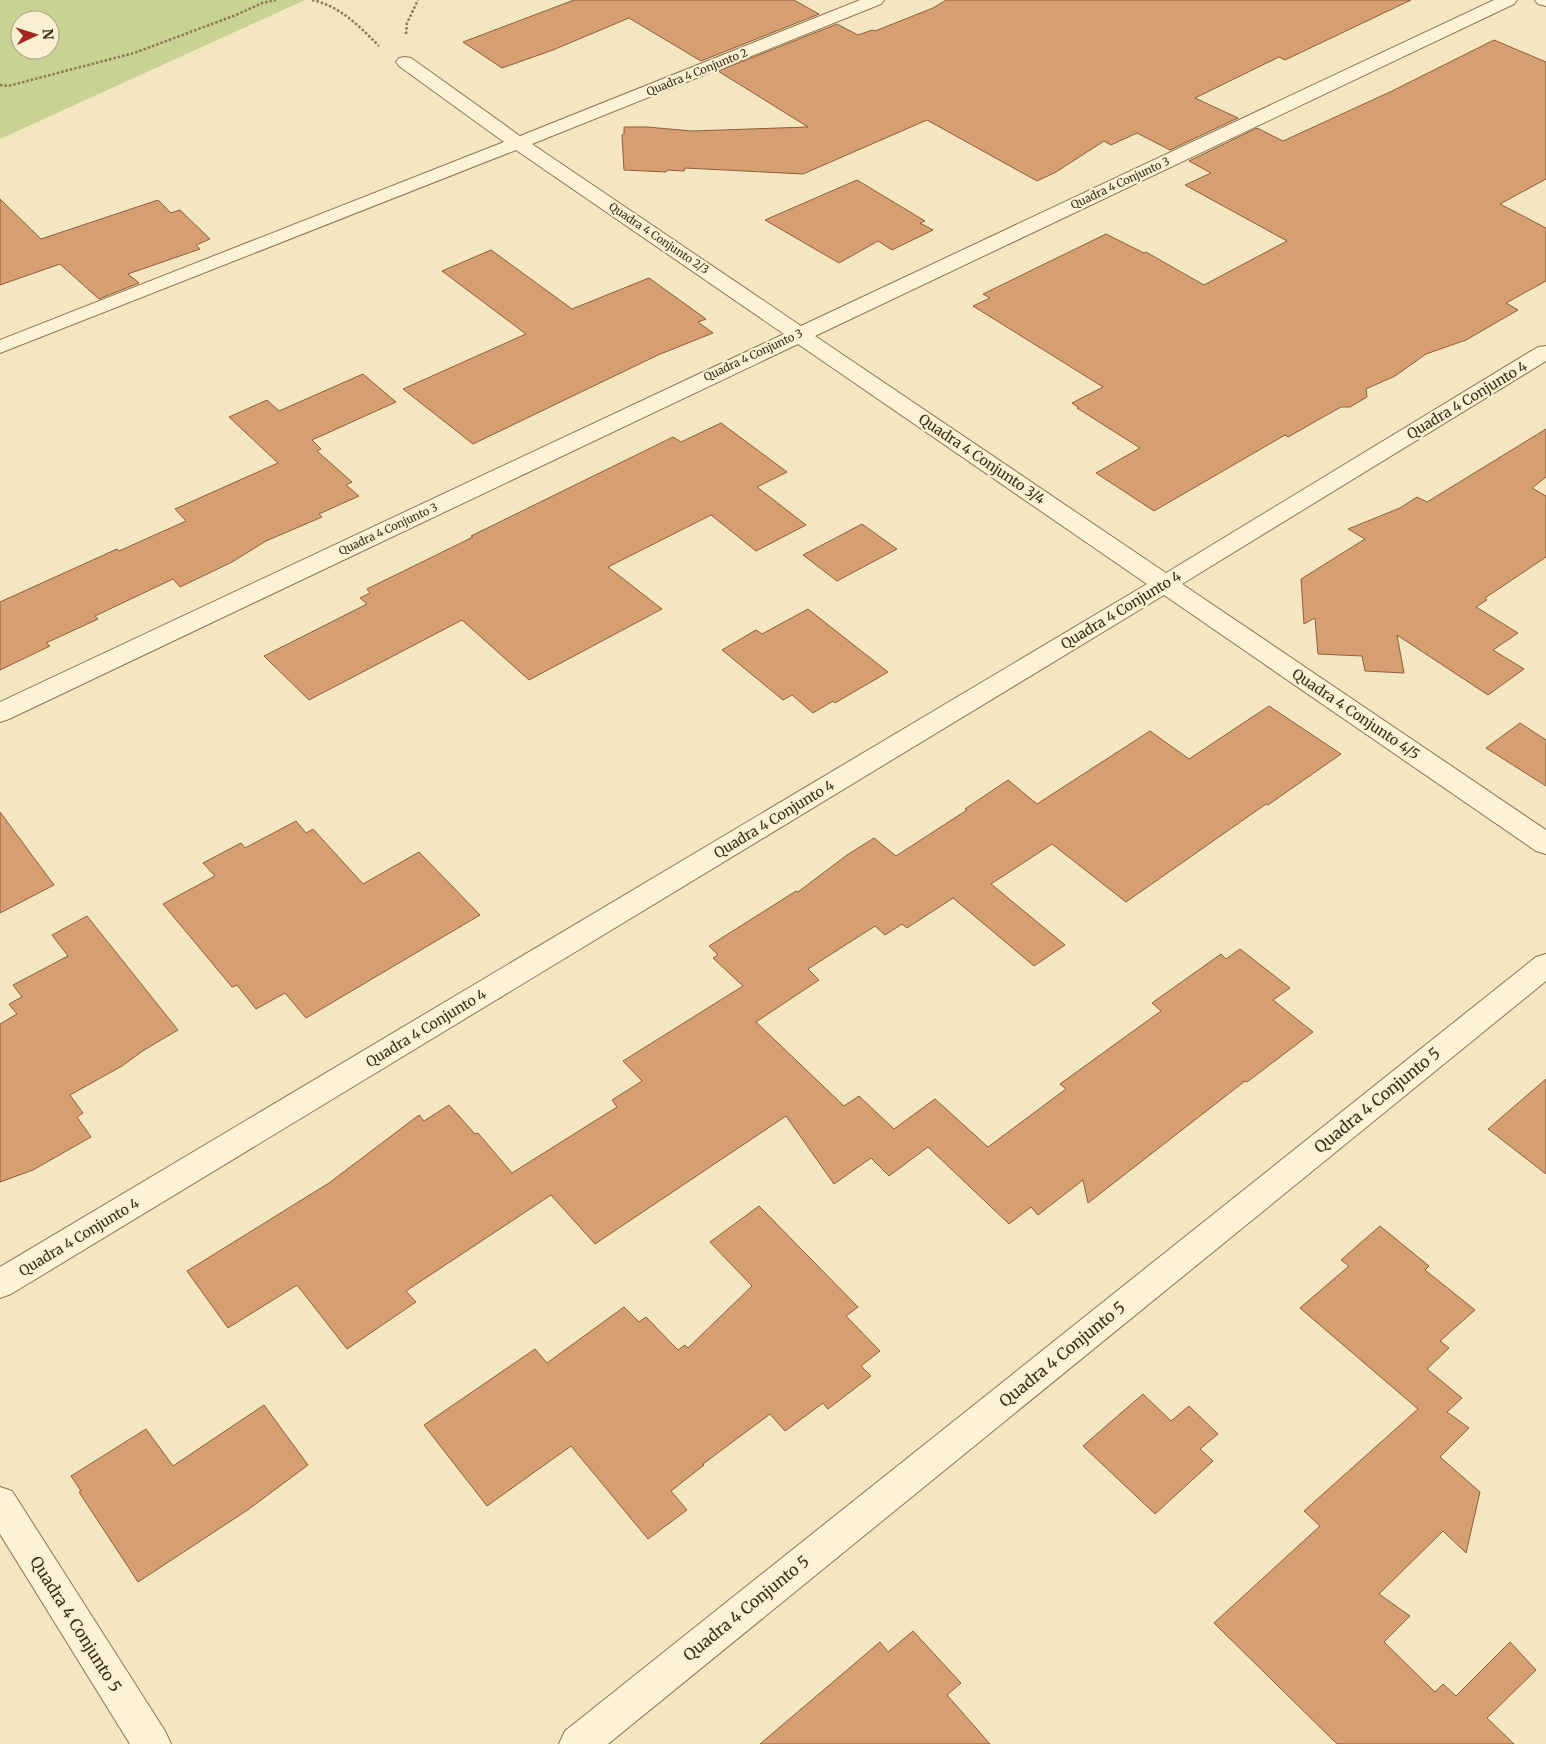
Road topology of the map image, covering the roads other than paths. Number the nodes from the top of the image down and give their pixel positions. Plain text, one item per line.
1 (876, 0) edge
2 (1508, 0) edge
3 (405, 62) road end
4 (518, 143) junction
5 (799, 334) junction
6 (0, 347) edge
7 (1546, 352) edge
8 (1165, 584) junction
9 (0, 713) edge
10 (1546, 844) edge
11 (1546, 965) edge
12 (0, 1284) edge
13 (0, 1503) edge
14 (152, 1744) edge
15 (578, 1744) edge

1 - 4 street, Quadra 4 Conjunto 2
2 - 5 street, Quadra 4 Conjunto 3
3 - 4 street, Quadra 4 Conjunto 2/3
4 - 5 street, Quadra 4 Conjunto 2/3
4 - 6 street
5 - 8 street, Quadra 4 Conjunto 3/4
5 - 9 street, Quadra 4 Conjunto 3
7 - 8 street, Quadra 4 Conjunto 4
8 - 10 street, Quadra 4 Conjunto 4/5
8 - 12 street, Quadra 4 Conjunto 4
11 - 15 street, Quadra 4 Conjunto 5
13 - 14 street, Quadra 4 Conjunto 5

